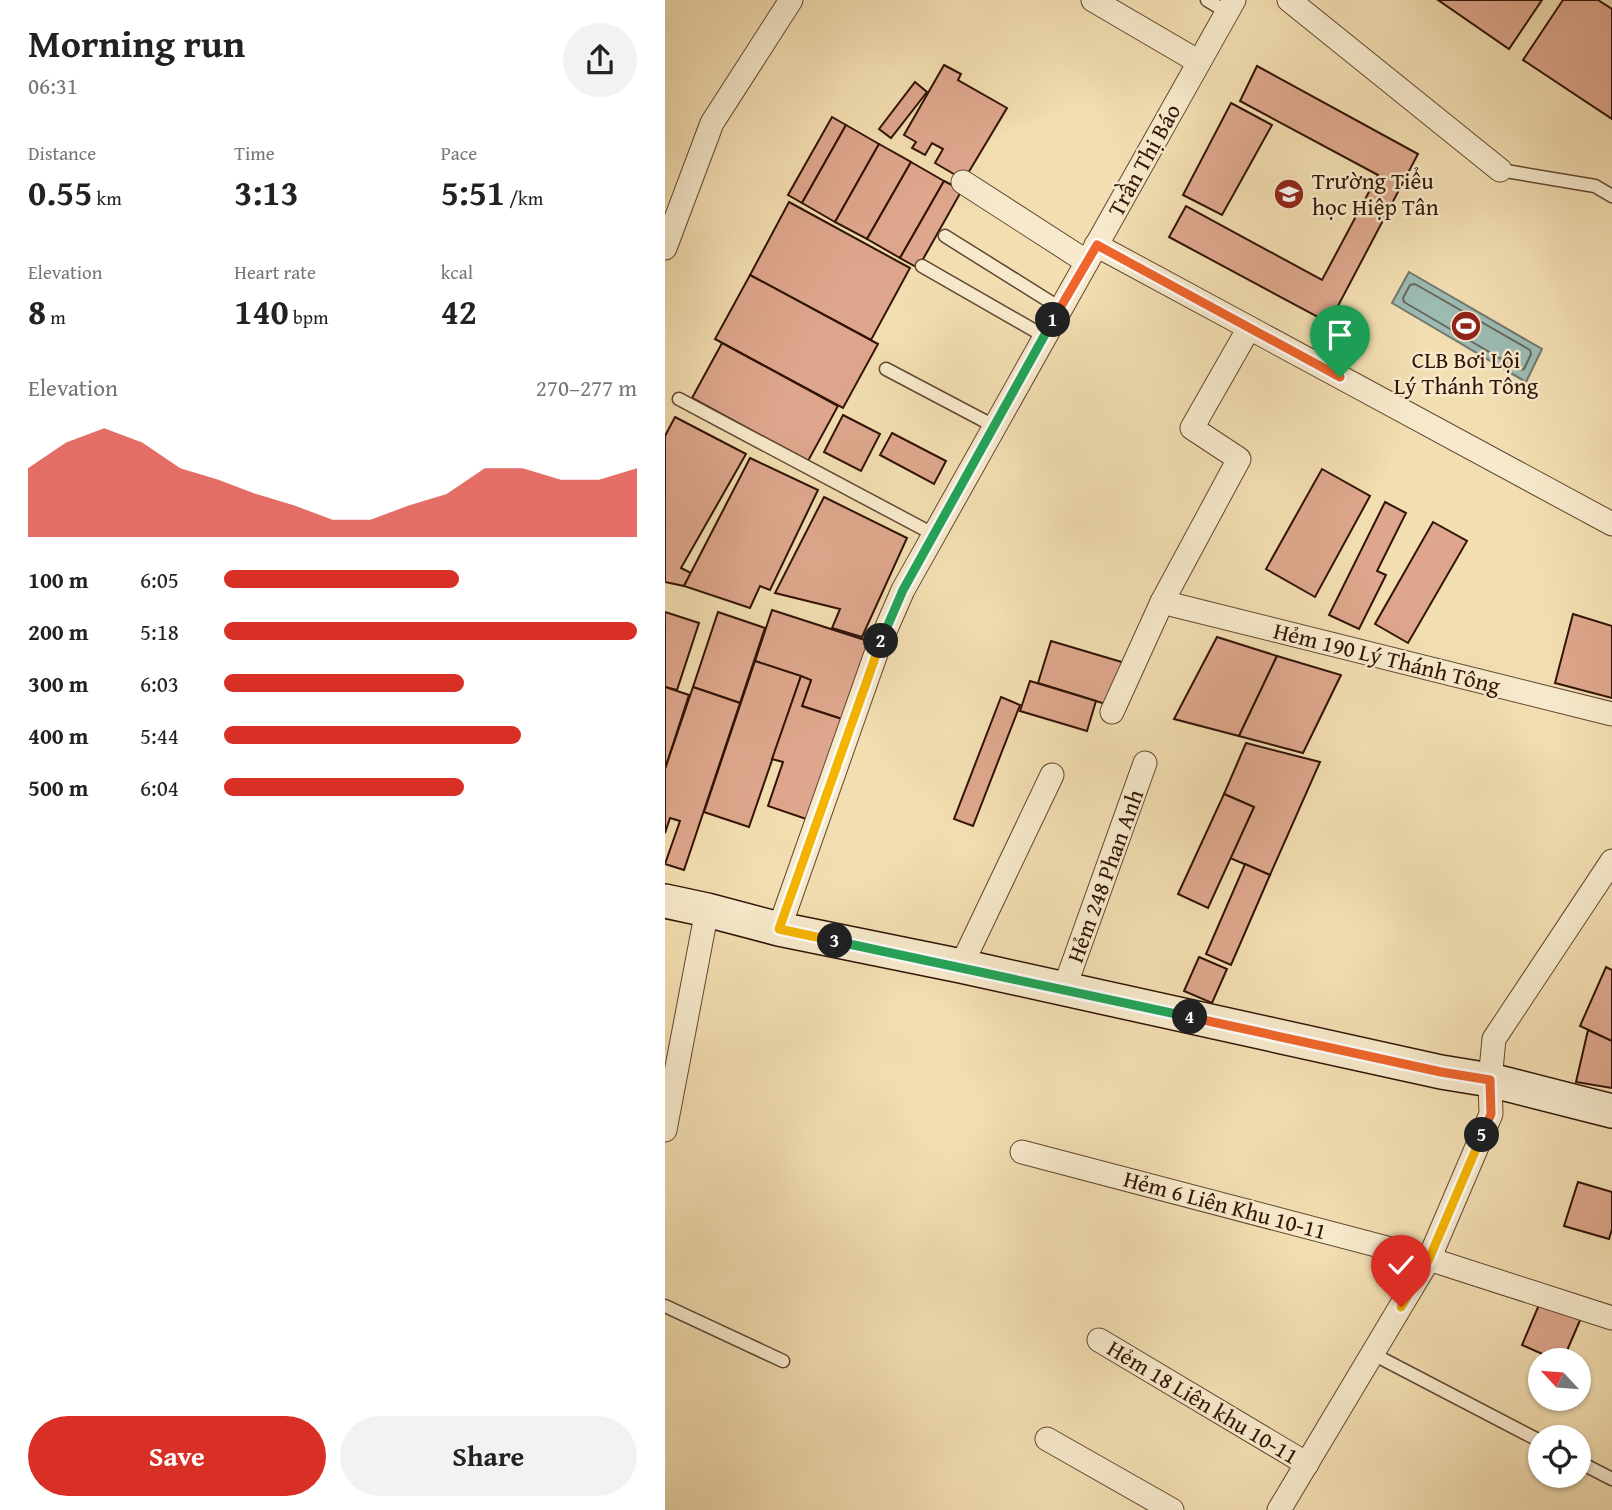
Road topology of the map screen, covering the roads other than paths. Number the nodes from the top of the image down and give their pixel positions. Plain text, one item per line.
1 (791, 0) edge
2 (1093, 0) edge
3 (1207, 0) edge
4 (1289, 0) edge
5 (1230, 6) edge
6 (1199, 62) junction
7 (1500, 170) joint
8 (963, 182) dead end
9 (1612, 196) edge
10 (945, 236) dead end
11 (665, 248) edge
12 (1092, 253) junction
13 (922, 266) dead end
14 (1060, 308) junction
15 (1249, 328) junction
16 (1044, 336) junction
17 (886, 369) dead end
18 (679, 399) dead end
19 (994, 426) junction
20 (1612, 524) edge
21 (933, 534) junction
22 (1162, 602) junction
23 (1112, 712) dead end
24 (1612, 714) edge
25 (1145, 762) dead end
26 (1052, 775) dead end
27 (1612, 862) edge
28 (665, 901) edge
29 (707, 910) junction
30 (779, 929) junction
31 (961, 966) junction
32 (1064, 989) junction
33 (1490, 1080) junction
34 (1612, 1111) edge
35 (665, 1130) edge
36 (1022, 1152) dead end
37 (1429, 1259) junction
38 (665, 1306) edge
39 (1612, 1318) edge
40 (1099, 1340) dead end
41 (1373, 1354) junction
42 (783, 1361) dead end
43 (1528, 1435) edge
44 (1047, 1438) dead end
45 (1307, 1464) junction
46 (1591, 1468) edge
47 (1612, 1479) edge
48 (1172, 1510) edge
49 (1279, 1510) edge

1 - 11 street
2 - 6 street
3 - 5 lane
4 - 7 street
5 - 6 street, Trần Thị Báo
6 - 12 street, Trần Thị Báo
7 - 9 lane
8 - 12 street
10 - 14 lane
12 - 14 street, Trần Thị Báo
12 - 15 street
13 - 16 lane
14 - 16 street, Trần Thị Báo
15 - 20 street
15 - 22 street
16 - 19 street, Trần Thị Báo
17 - 19 lane
18 - 21 lane
19 - 21 street, Trần Thị Báo
21 - 30 street, Trần Thị Báo
22 - 23 street
22 - 24 street, Hẻm 190 Lý Thánh Tông
25 - 32 street, Hẻm 248 Phan Anh
26 - 31 street
27 - 33 street
28 - 29 main road
29 - 30 main road
29 - 35 street
30 - 31 main road
31 - 32 main road
32 - 33 main road
33 - 34 main road
33 - 37 street
36 - 37 street, Hẻm 6 Liên Khu 10-11
37 - 39 street, Hẻm 6 Liên Khu 10-11
37 - 41 street
38 - 42 lane
40 - 45 street, Hẻm 18 Liên khu 10-11
41 - 43 lane
41 - 45 street
44 - 48 street
45 - 49 street
46 - 47 lane

